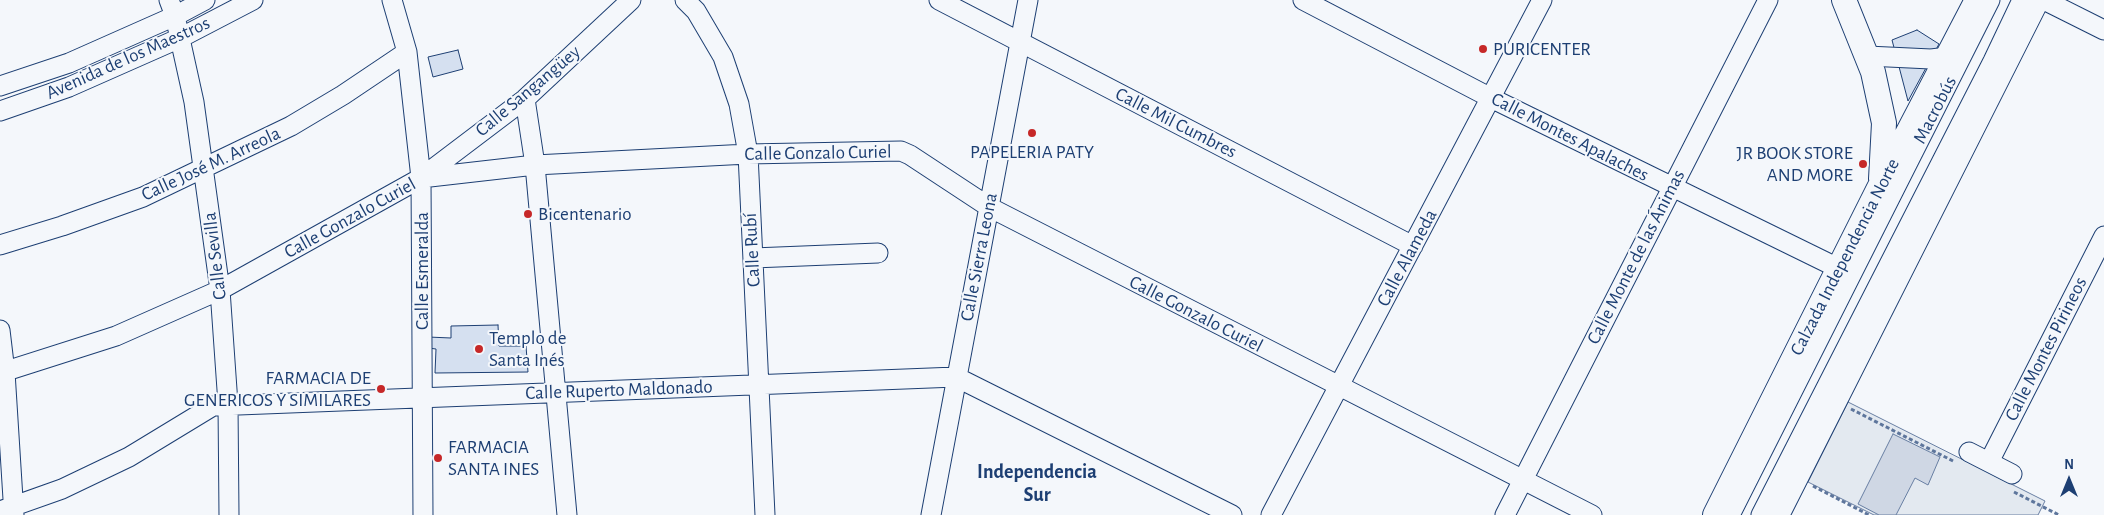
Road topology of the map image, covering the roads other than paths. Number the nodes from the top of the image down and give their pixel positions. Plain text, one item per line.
1 (205, 0) edge
2 (253, 0) edge
3 (392, 0) edge
4 (630, 0) edge
5 (685, 0) edge
6 (939, 0) edge
7 (1028, 0) edge
8 (1303, 0) edge
9 (1542, 0) edge
10 (1768, 0) edge
11 (1844, 0) edge
12 (1977, 0) edge
13 (1990, 0) edge
14 (2022, 0) edge
15 (2037, 0) edge
16 (2044, 0) edge
17 (172, 8) edge
18 (2104, 30) edge
19 (180, 38) junction
20 (1020, 43) junction
21 (407, 52) junction
22 (1867, 56) junction
23 (1948, 57) junction
24 (0, 86) edge
25 (1491, 98) junction
26 (525, 99) junction
27 (0, 111) edge
28 (748, 154) junction
29 (535, 166) junction
30 (204, 168) junction
31 (421, 178) junction
32 (1880, 186) junction
33 (1672, 188) junction
34 (989, 207) junction
35 (2104, 236) edge
36 (0, 245) edge
37 (1413, 246) junction
38 (878, 253) dead end
39 (753, 258) junction
40 (1840, 269) junction
41 (220, 290) junction
42 (0, 330) edge
43 (2, 373) edge
44 (956, 377) junction
45 (759, 385) junction
46 (1338, 387) junction
47 (555, 392) junction
48 (423, 397) junction
49 (228, 404) junction
50 (1962, 458) road end
51 (1989, 462) junction
52 (1523, 480) junction
53 (2010, 481) road end
54 (9, 511) edge
55 (229, 515) edge
56 (423, 515) edge
57 (567, 515) edge
58 (765, 515) edge
59 (930, 515) edge
60 (1232, 515) edge
61 (1271, 515) edge
62 (1505, 515) edge
63 (1592, 515) edge
64 (1715, 515) edge
65 (1730, 515) edge
66 (1762, 515) edge
67 (1777, 515) edge

1 - 17 street, Avenida de los Maestros
2 - 19 street, Avenida de los Maestros
3 - 21 street, Calle Esmeralda
4 - 26 street, Calle Sangangüey
5 - 28 street, Calle Rubí
6 - 20 street, Calle Mil Cumbres
7 - 20 street, Calle Sierra Leona
8 - 25 street, Calle Montes Apalaches
9 - 25 street, Calle Alameda
10 - 33 street, Calle Monte de las Ánimas
11 - 22 main road
12 - 23 main road, Calzada Independencia Norte
13 - 65 street, Macrobús
14 - 66 street, Macrobús
15 - 67 main road
16 - 18 street
17 - 19 street, Calle Sevilla
17 - 24 street, Avenida de los Maestros
19 - 27 street, Avenida de los Maestros
19 - 30 street, Calle Sevilla
20 - 34 street, Calle Sierra Leona
20 - 37 street, Calle Mil Cumbres
21 - 30 street, Calle José M. Arreola
21 - 31 street, Calle Esmeralda
22 - 23 street
22 - 32 main road
23 - 32 main road, Calzada Independencia Norte
25 - 33 street, Calle Montes Apalaches
25 - 37 street, Calle Alameda
26 - 29 street
26 - 31 street, Calle Sangangüey
28 - 29 street, Calle Gonzalo Curiel
28 - 34 street, Calle Gonzalo Curiel
28 - 39 street, Calle Rubí
29 - 31 street, Calle Gonzalo Curiel
29 - 47 street
30 - 36 street, Calle José M. Arreola
30 - 41 street, Calle Sevilla
31 - 41 street, Calle Gonzalo Curiel
31 - 48 street, Calle Esmeralda
32 - 40 main road, Calzada Independencia Norte
33 - 40 street, Calle Montes Apalaches
33 - 52 street, Calle Monte de las Ánimas
34 - 44 street, Calle Sierra Leona
34 - 46 street, Calle Gonzalo Curiel
35 - 51 street, Calle Montes Pirineos
37 - 46 street, Calle Alameda
38 - 39 street
39 - 45 street, Calle Rubí
40 - 64 main road, Calzada Independencia Norte
41 - 43 street, Calle Gonzalo Curiel
41 - 49 street, Calle Sevilla
42 - 43 street
43 - 54 street
44 - 45 street, Calle Ruperto Maldonado
44 - 59 street, Calle Sierra Leona
44 - 60 street, Calle Ruperto Maldonado
45 - 47 street, Calle Ruperto Maldonado
45 - 58 street, Calle Rubí
46 - 52 street, Calle Gonzalo Curiel
46 - 61 street, Calle Alameda
47 - 48 street, Calle Ruperto Maldonado
47 - 57 street
48 - 49 street, Calle Ruperto Maldonado
48 - 56 street, Calle Esmeralda
49 - 54 street, Calle Ruperto Maldonado
49 - 55 street, Calle Sevilla
50 - 51 street
51 - 53 street
52 - 62 street, Calle Monte de las Ánimas
52 - 63 street, Calle Gonzalo Curiel

